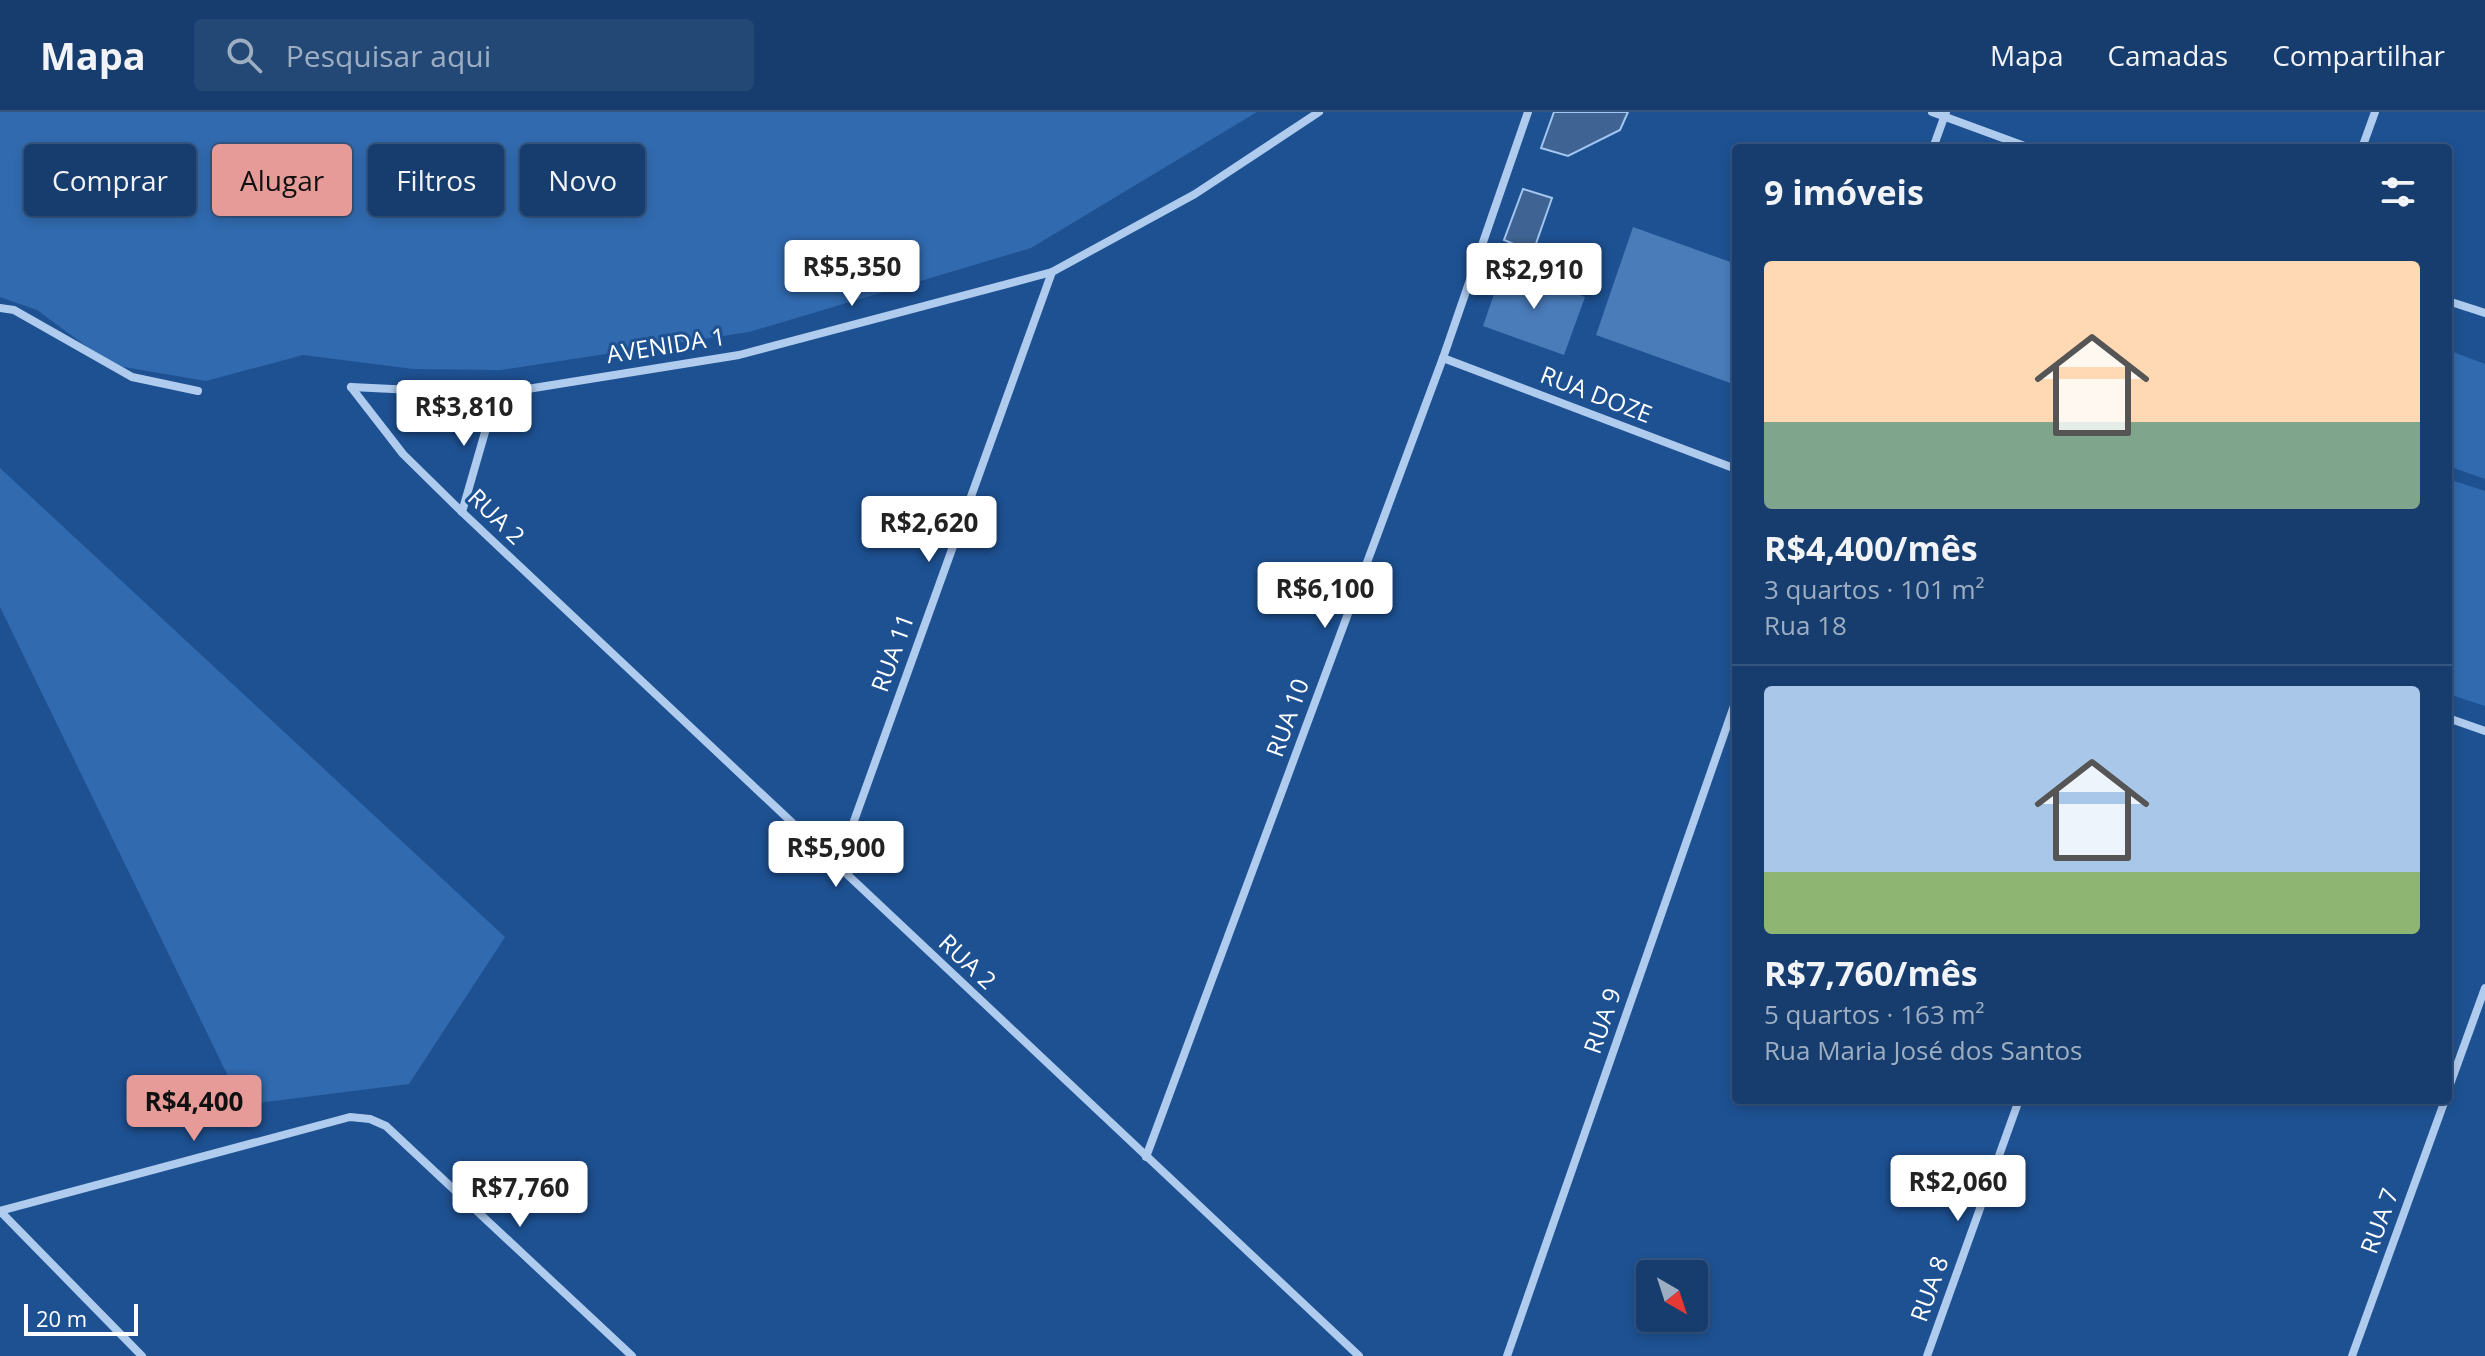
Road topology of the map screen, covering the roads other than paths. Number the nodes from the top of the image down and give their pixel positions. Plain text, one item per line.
1 (1319, 112) edge
2 (1528, 112) edge
3 (1932, 112) edge
4 (2375, 112) edge
5 (1945, 114) edge
6 (1934, 144) edge
7 (2020, 144) edge
8 (2363, 144) edge
9 (1052, 272) junction
10 (2452, 302) edge
11 (0, 308) edge
12 (2485, 313) edge
13 (1443, 358) junction
14 (351, 387) joint
15 (198, 391) dead end
16 (496, 394) junction
17 (1732, 467) edge
18 (462, 512) junction
19 (1732, 711) edge
20 (2452, 719) edge
21 (2485, 731) edge
22 (837, 868) junction
23 (2485, 988) edge
24 (2452, 1079) edge
25 (2018, 1104) edge
26 (2444, 1104) edge
27 (1146, 1157) junction
28 (0, 1211) edge
29 (142, 1356) edge
30 (632, 1356) edge
31 (1359, 1356) edge
32 (1507, 1356) edge
33 (1927, 1356) edge
34 (2352, 1356) edge

1 - 9 street, AVENIDA 1
2 - 13 street, RUA 10
3 - 5 street
4 - 8 street
5 - 6 street
5 - 7 street
9 - 16 street, AVENIDA 1
9 - 22 street, RUA 11
10 - 12 street
11 - 15 street
13 - 17 street, RUA DOZE
13 - 27 street, RUA 10
14 - 16 street, AVENIDA 1
14 - 18 street, RUA 2
16 - 18 street
18 - 22 street, RUA 2
19 - 32 street, RUA 9
20 - 21 street
22 - 27 street, RUA 2
23 - 24 street
25 - 33 street, RUA 8
26 - 34 street, RUA 7
27 - 31 street, RUA 2
28 - 29 street
28 - 30 street

